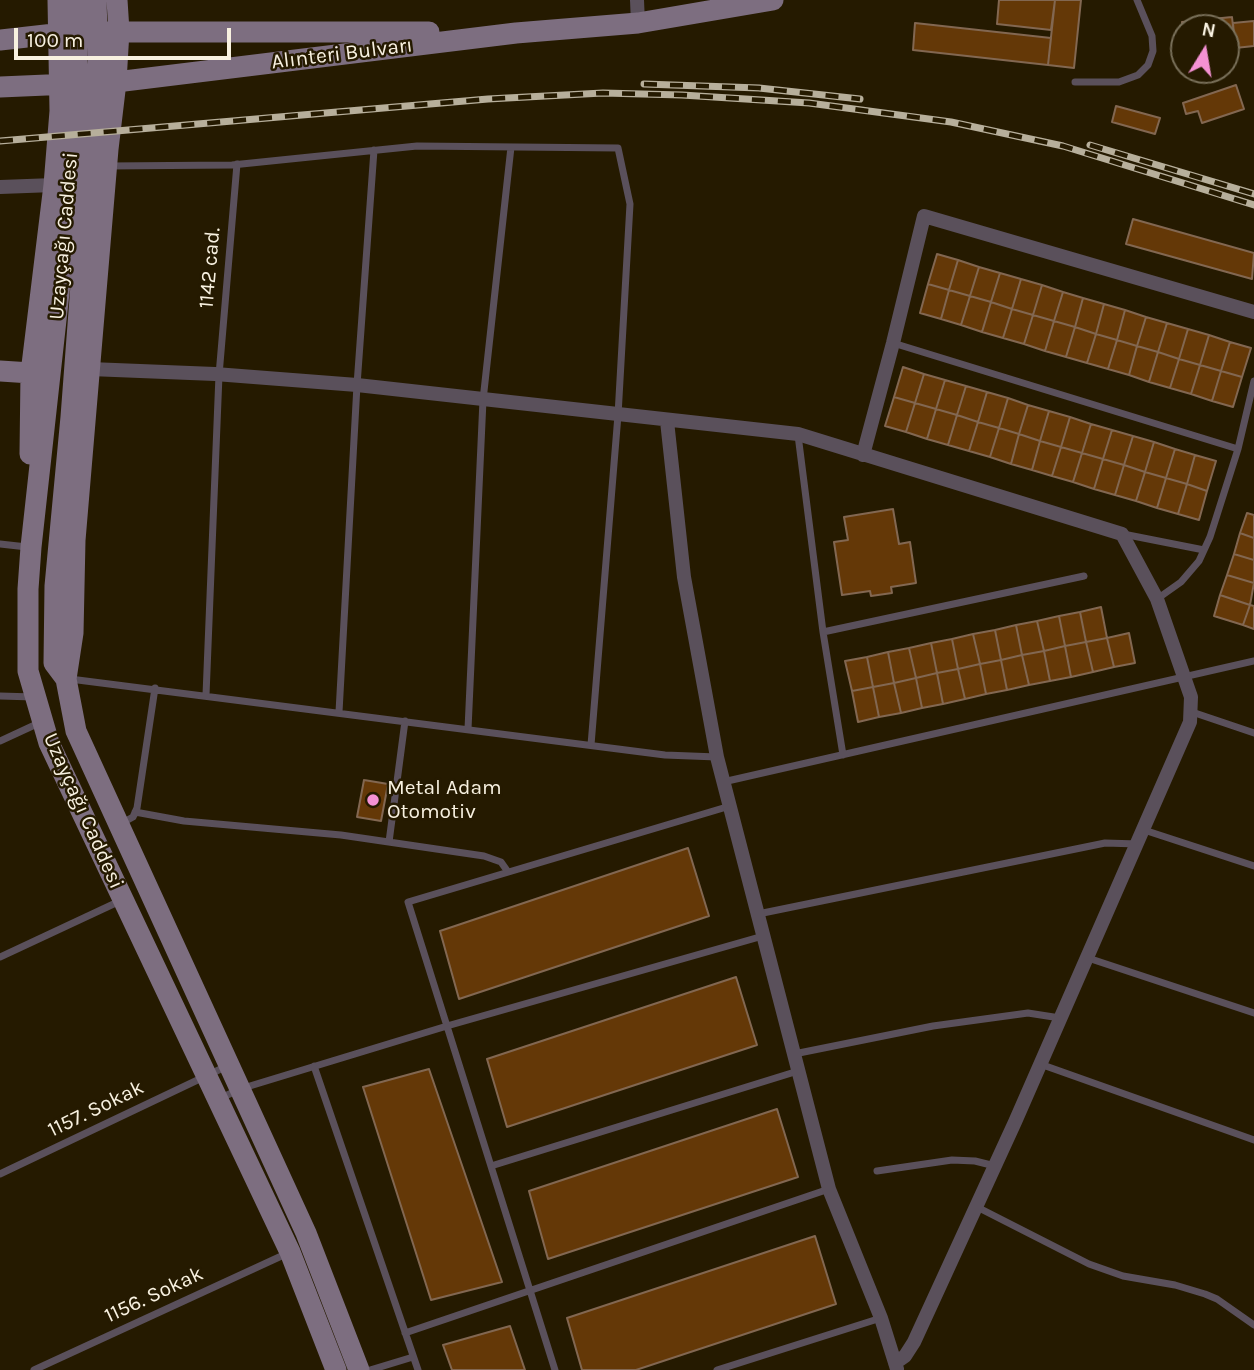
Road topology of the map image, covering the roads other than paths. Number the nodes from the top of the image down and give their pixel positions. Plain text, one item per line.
1 (58, 0) edge
2 (76, 0) edge
3 (96, 0) edge
4 (117, 0) edge
5 (638, 0) edge
6 (773, 0) edge
7 (1137, 0) edge
8 (638, 23) junction
9 (59, 32) junction
10 (119, 32) junction
11 (516, 33) junction
12 (0, 40) edge
13 (116, 82) junction
14 (1075, 82) dead end
15 (59, 83) junction
16 (0, 86) edge
17 (511, 147) junction
18 (374, 150) junction
19 (86, 163) junction
20 (237, 164) junction
21 (54, 185) junction
22 (0, 187) edge
23 (1254, 312) edge
24 (893, 343) junction
25 (90, 369) junction
26 (0, 371) edge
27 (32, 373) junction
28 (219, 375) junction
29 (1254, 381) edge
30 (357, 385) junction
31 (483, 400) junction
32 (618, 415) junction
33 (667, 421) junction
34 (798, 434) junction
35 (1238, 449) junction
36 (863, 455) junction
37 (1122, 534) junction
38 (0, 544) edge
39 (31, 547) junction
40 (1204, 550) junction
41 (1084, 576) dead end
42 (1157, 599) junction
43 (823, 632) junction
44 (1254, 661) edge
45 (65, 678) junction
46 (1185, 678) junction
47 (155, 688) junction
48 (206, 695) junction
49 (0, 696) edge
50 (36, 696) junction
51 (339, 712) junction
52 (1192, 712) junction
53 (43, 721) junction
54 (405, 721) junction
55 (468, 729) junction
56 (1254, 733) edge
57 (0, 741) edge
58 (591, 745) junction
59 (843, 755) junction
60 (717, 757) junction
61 (723, 782) junction
62 (730, 806) junction
63 (127, 818) junction
64 (1144, 830) junction
65 (389, 842) junction
66 (1138, 844) junction
67 (1254, 866) edge
68 (508, 872) junction
69 (123, 900) junction
70 (758, 914) junction
71 (764, 935) junction
72 (0, 957) edge
73 (1088, 957) junction
74 (1254, 1013) edge
75 (1061, 1018) junction
76 (447, 1026) junction
77 (794, 1054) junction
78 (1040, 1064) junction
79 (230, 1065) junction
80 (314, 1066) junction
81 (799, 1070) junction
82 (206, 1075) junction
83 (240, 1089) junction
84 (218, 1099) junction
85 (1254, 1140) edge
86 (491, 1166) junction
87 (995, 1166) junction
88 (877, 1171) dead end
89 (0, 1174) edge
90 (829, 1189) junction
91 (976, 1206) junction
92 (290, 1252) junction
93 (531, 1292) junction
94 (881, 1318) junction
95 (1254, 1325) edge
96 (405, 1333) junction
97 (413, 1357) junction
98 (896, 1366) edge
99 (34, 1370) edge
100 (336, 1370) edge
101 (359, 1370) edge
102 (370, 1370) edge
103 (418, 1370) edge
104 (555, 1370) edge
105 (718, 1370) edge

1 - 9 main road
2 - 19 main road, Uzayçağı Caddesi
3 - 19 main road, Uzayçağı Caddesi
4 - 10 main road
5 - 8 street
6 - 8 main road, Alınteri Bulvarı
7 - 14 lane
8 - 11 main road, Alınteri Bulvarı
9 - 10 main road, Alınteri Bulvarı
9 - 12 main road, Alınteri Bulvarı
9 - 15 main road
10 - 11 main road, Alınteri Bulvarı
10 - 13 main road
11 - 13 main road, Alınteri Bulvarı
13 - 15 main road, Alınteri Bulvarı
13 - 19 main road
15 - 16 main road, Alınteri Bulvarı
15 - 19 main road
17 - 18 lane
17 - 31 lane
17 - 32 lane
18 - 20 lane
18 - 30 lane
19 - 20 lane
19 - 21 main road
19 - 25 main road
19 - 39 main road, Uzayçağı Caddesi
19 - 45 main road, Uzayçağı Caddesi
20 - 28 lane, 1142 cad.
21 - 22 street
21 - 27 main road
23 - 24 street
24 - 35 lane
24 - 36 street
25 - 28 street
25 - 45 main road
26 - 27 main road
27 - 39 main road
28 - 30 street
28 - 48 lane, 1142 cad.
29 - 35 lane
30 - 31 street
30 - 51 lane
31 - 32 street
31 - 55 lane
32 - 33 street
32 - 58 lane
33 - 34 street
33 - 60 street
34 - 36 street
34 - 43 lane
35 - 40 lane
36 - 37 street
37 - 40 lane
37 - 42 street
38 - 39 lane
39 - 50 main road, Uzayçağı Caddesi
40 - 42 lane
41 - 43 lane
42 - 46 street
43 - 59 lane
44 - 46 lane
45 - 47 lane
45 - 63 main road, Uzayçağı Caddesi
46 - 52 street
46 - 59 lane
47 - 48 lane
47 - 63 lane
48 - 51 lane
49 - 50 lane
50 - 53 main road, Uzayçağı Caddesi
51 - 54 lane
52 - 56 lane
52 - 64 street
53 - 57 lane
53 - 69 main road, Uzayçağı Caddesi
54 - 55 lane
54 - 65 lane
55 - 58 lane
58 - 60 lane
59 - 61 lane
60 - 61 street
61 - 62 street
62 - 68 lane
62 - 70 street
63 - 65 lane
63 - 79 main road, Uzayçağı Caddesi
64 - 66 street
64 - 67 lane
65 - 68 lane
66 - 70 lane
66 - 73 street
68 - 76 lane
69 - 72 lane
69 - 82 main road, Uzayçağı Caddesi
70 - 71 street
71 - 76 lane
71 - 77 street
73 - 74 lane
73 - 75 street
75 - 77 lane
75 - 78 street
76 - 80 lane
76 - 86 lane
77 - 81 street
78 - 85 lane
78 - 87 street
79 - 82 lane, 1157. Sokak
79 - 83 main road, Uzayçağı Caddesi
80 - 83 lane
80 - 96 lane
81 - 86 lane
81 - 90 street
82 - 84 main road, Uzayçağı Caddesi
82 - 89 lane, 1157. Sokak
83 - 84 lane
83 - 101 main road, Uzayçağı Caddesi
84 - 92 main road, Uzayçağı Caddesi
86 - 93 lane
87 - 88 lane
87 - 91 street
90 - 93 lane
90 - 94 street
91 - 95 lane
91 - 98 street
92 - 99 lane, 1156. Sokak
92 - 100 main road, Uzayçağı Caddesi
93 - 96 lane
93 - 104 lane
94 - 98 street
94 - 105 lane
96 - 97 lane
97 - 102 lane
97 - 103 lane

